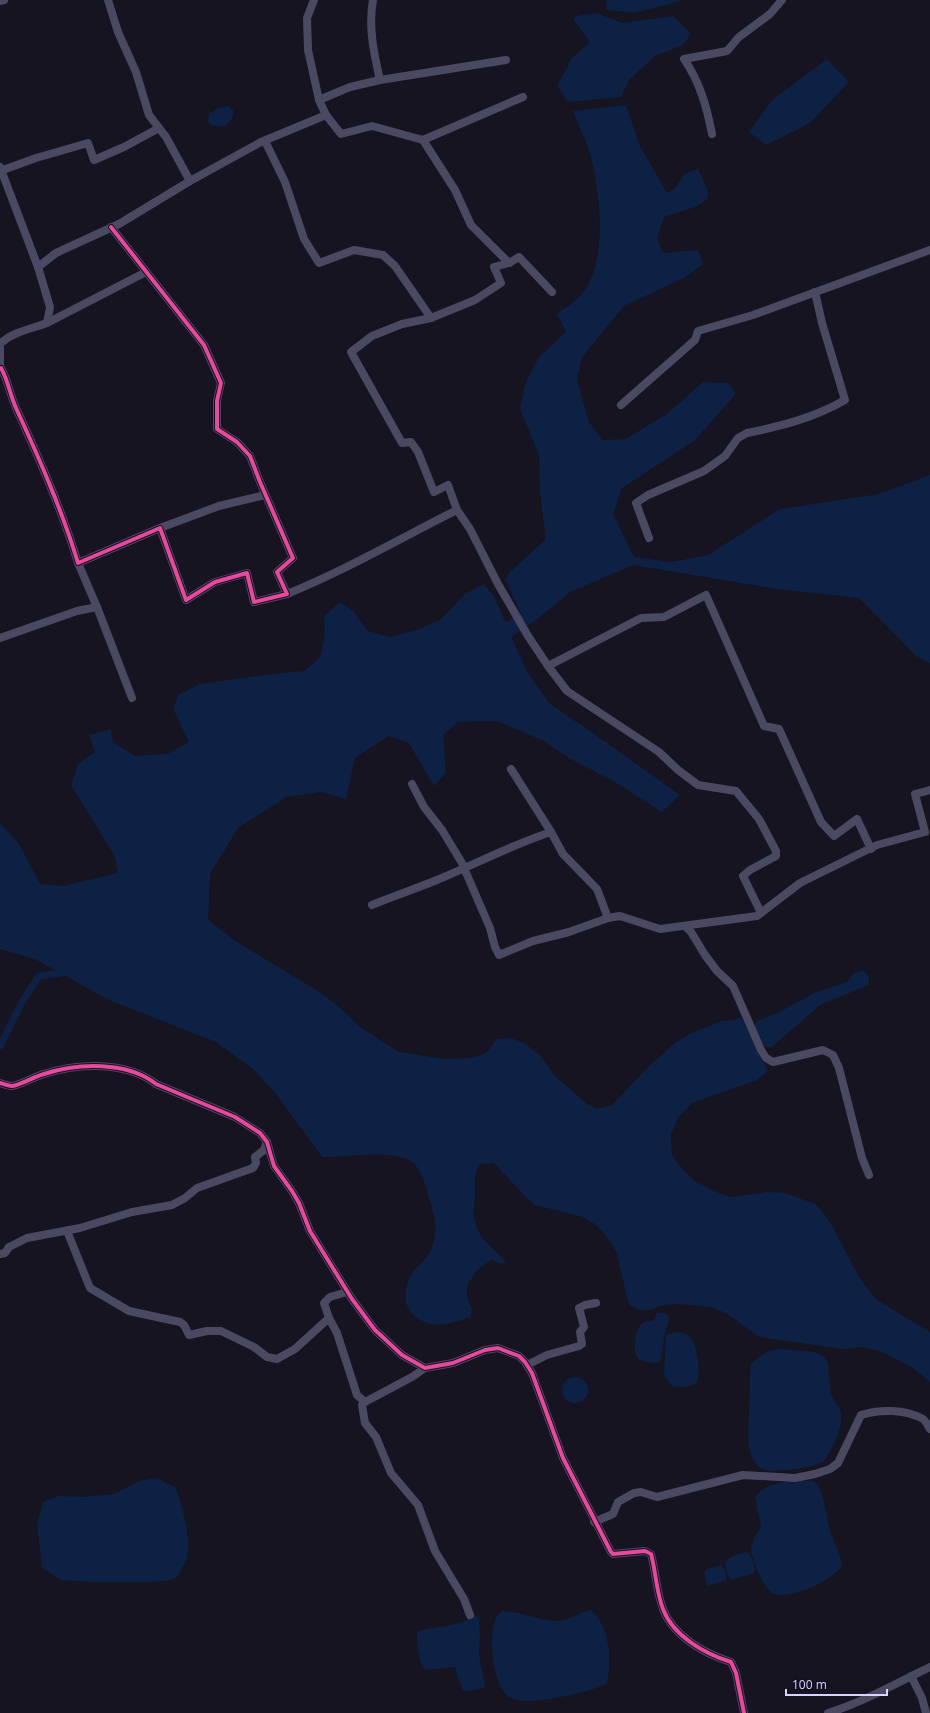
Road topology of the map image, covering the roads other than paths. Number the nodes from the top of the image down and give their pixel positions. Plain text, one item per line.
1 (4, 0) edge
2 (108, 0) edge
3 (314, 0) edge
4 (373, 0) edge
5 (782, 0) edge
6 (0, 1) edge
7 (506, 60) dead end
8 (380, 80) junction
9 (523, 97) dead end
10 (319, 100) junction
11 (326, 115) junction
12 (159, 128) junction
13 (712, 134) dead end
14 (423, 140) junction
15 (265, 141) junction
16 (0, 170) edge
17 (190, 180) junction
18 (111, 227) junction
19 (930, 250) edge
20 (509, 263) junction
21 (38, 267) junction
22 (146, 272) junction
23 (552, 292) dead end
24 (816, 292) junction
25 (431, 318) junction
26 (47, 323) junction
27 (0, 346) edge
28 (0, 369) edge
29 (621, 405) dead end
30 (265, 495) junction
31 (458, 510) junction
32 (160, 528) junction
33 (649, 538) dead end
34 (78, 563) junction
35 (287, 594) junction
36 (97, 607) junction
37 (0, 638) edge
38 (548, 666) junction
39 (132, 698) dead end
40 (511, 769) dead end
41 (412, 784) dead end
42 (930, 790) edge
43 (927, 831) edge
44 (551, 832) junction
45 (871, 849) junction
46 (464, 868) junction
47 (372, 905) dead end
48 (761, 913) junction
49 (608, 918) junction
50 (686, 926) junction
51 (0, 1083) edge
52 (267, 1142) junction
53 (869, 1175) dead end
54 (68, 1231) junction
55 (0, 1254) edge
56 (347, 1292) junction
57 (596, 1303) dead end
58 (329, 1318) junction
59 (527, 1365) junction
60 (425, 1368) junction
61 (365, 1402) junction
62 (930, 1429) edge
63 (594, 1522) junction
64 (470, 1615) dead end
65 (930, 1667) edge
66 (911, 1676) junction
67 (744, 1713) edge
68 (828, 1713) edge
69 (926, 1713) edge

1 - 6 street
2 - 12 street
3 - 10 street
4 - 8 street
5 - 13 street
7 - 8 street
8 - 10 street
9 - 14 street
10 - 11 street
11 - 14 street
11 - 15 street
12 - 16 street
12 - 17 street
14 - 20 street
15 - 17 street
15 - 25 street
16 - 21 street
17 - 18 street
18 - 21 street
18 - 22 street
19 - 24 street
20 - 23 street
20 - 25 street
21 - 26 street
22 - 26 street
22 - 30 street
24 - 29 street
24 - 33 street
25 - 31 street
26 - 27 street
27 - 28 street
28 - 34 street
30 - 32 street
30 - 35 street
31 - 35 street
31 - 38 street
32 - 34 street
32 - 35 street
34 - 36 street
36 - 37 street
36 - 39 street
38 - 45 street
38 - 48 street
40 - 44 street
41 - 46 street
42 - 43 street
43 - 45 street
44 - 46 street
44 - 49 street
45 - 48 street
46 - 47 street
46 - 49 street
48 - 50 street
49 - 50 street
50 - 53 street
51 - 52 street
52 - 54 street
52 - 56 street
54 - 55 street
54 - 58 street
56 - 58 street
56 - 60 street
57 - 59 street
58 - 61 street
59 - 60 street
59 - 63 street
60 - 61 street
61 - 64 street
62 - 63 street
63 - 67 street
65 - 66 street
66 - 68 street
66 - 69 street

